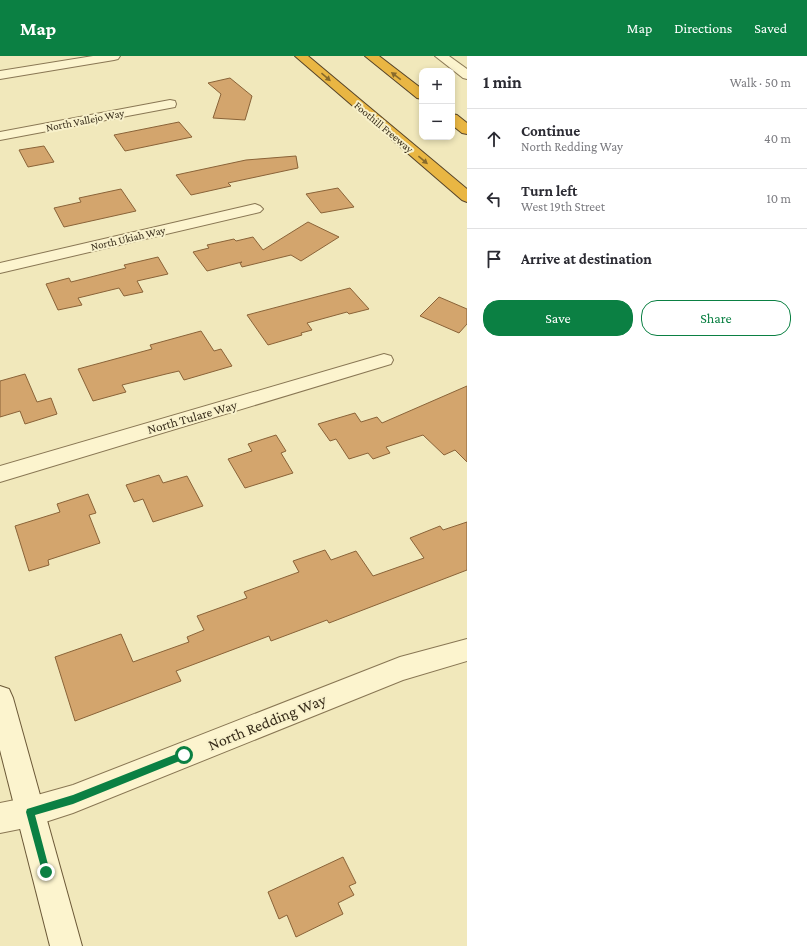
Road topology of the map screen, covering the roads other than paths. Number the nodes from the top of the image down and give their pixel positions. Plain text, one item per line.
1 (114, 56) edge
2 (301, 56) edge
3 (371, 56) edge
4 (441, 56) edge
5 (467, 74) edge
6 (0, 75) edge
7 (419, 93) edge
8 (170, 104) dead end
9 (455, 120) edge
10 (467, 130) edge
11 (0, 136) edge
12 (467, 197) edge
13 (256, 209) dead end
14 (0, 268) edge
15 (384, 360) dead end
16 (0, 474) edge
17 (467, 650) edge
18 (0, 698) edge
19 (30, 812) junction
20 (0, 818) edge
21 (66, 946) edge

1 - 6 street
2 -> 12 highway, Foothill Freeway
7 -> 3 highway
4 - 5 street
8 - 11 street, North Vallejo Way
9 - 10 highway
13 - 14 street, North Ukiah Way
15 - 16 street, North Tulare Way
17 - 19 street, North Redding Way
18 - 19 street
19 - 20 street, North Redding Way
19 - 21 street

